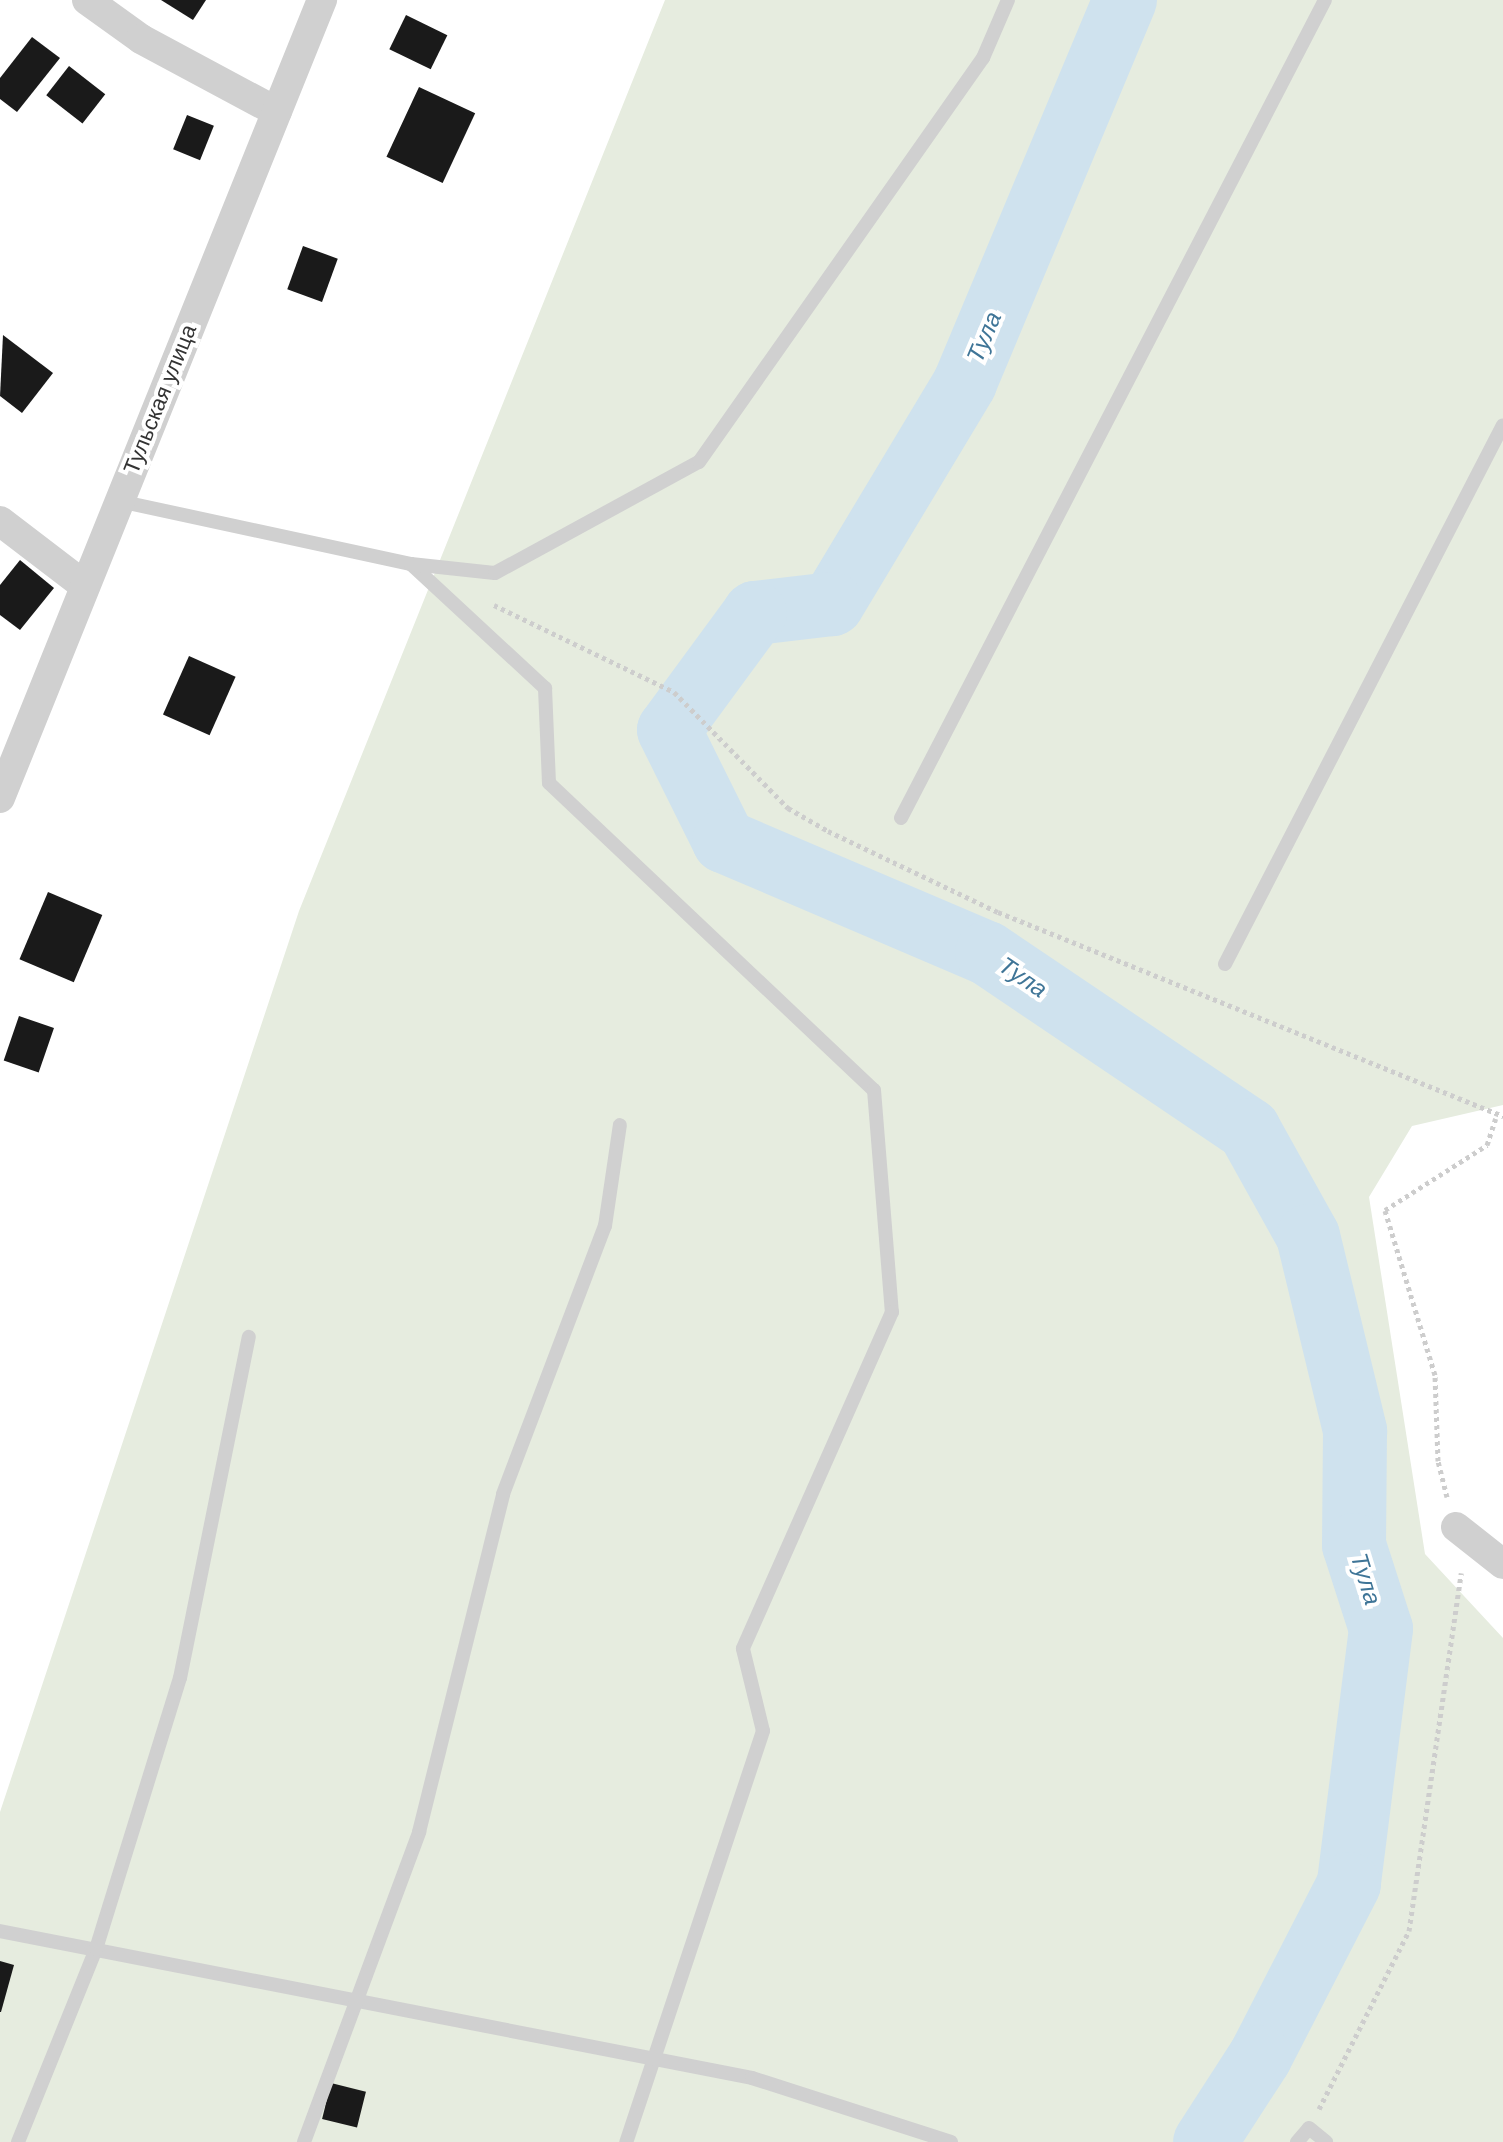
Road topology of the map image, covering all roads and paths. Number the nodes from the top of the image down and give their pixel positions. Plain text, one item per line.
1 (87, 0) edge
2 (322, 0) edge
3 (1008, 0) edge
4 (1325, 0) edge
5 (277, 112) junction
6 (1503, 425) edge
7 (119, 501) junction
8 (0, 521) edge
9 (411, 564) junction
10 (85, 586) junction
11 (482, 599) dead end
12 (0, 798) edge
13 (901, 818) dead end
14 (1225, 964) dead end
15 (1499, 1117) edge
16 (620, 1125) dead end
17 (249, 1337) dead end
18 (1456, 1527) junction
19 (1503, 1564) edge
20 (0, 1931) edge
21 (96, 1949) junction
22 (354, 2000) junction
23 (654, 2059) junction
24 (1309, 2128) junction
25 (18, 2142) edge
26 (304, 2142) edge
27 (626, 2142) edge
28 (951, 2142) edge
29 (1297, 2142) edge
30 (1326, 2142) edge

1 - 5 street
2 - 5 street, Тульская улица
3 - 9 lane
4 - 13 lane
5 - 7 street, Тульская улица
6 - 14 lane
7 - 9 lane
7 - 10 street, Тульская улица
8 - 10 street
9 - 23 lane
10 - 12 street, Тульская улица
11 - 15 path
15 - 18 path
16 - 22 lane
17 - 21 lane
18 - 19 street
18 - 24 path
20 - 21 lane
21 - 22 lane
21 - 25 lane
22 - 23 lane
22 - 26 lane
23 - 27 lane
23 - 28 lane
24 - 29 lane
24 - 30 lane

